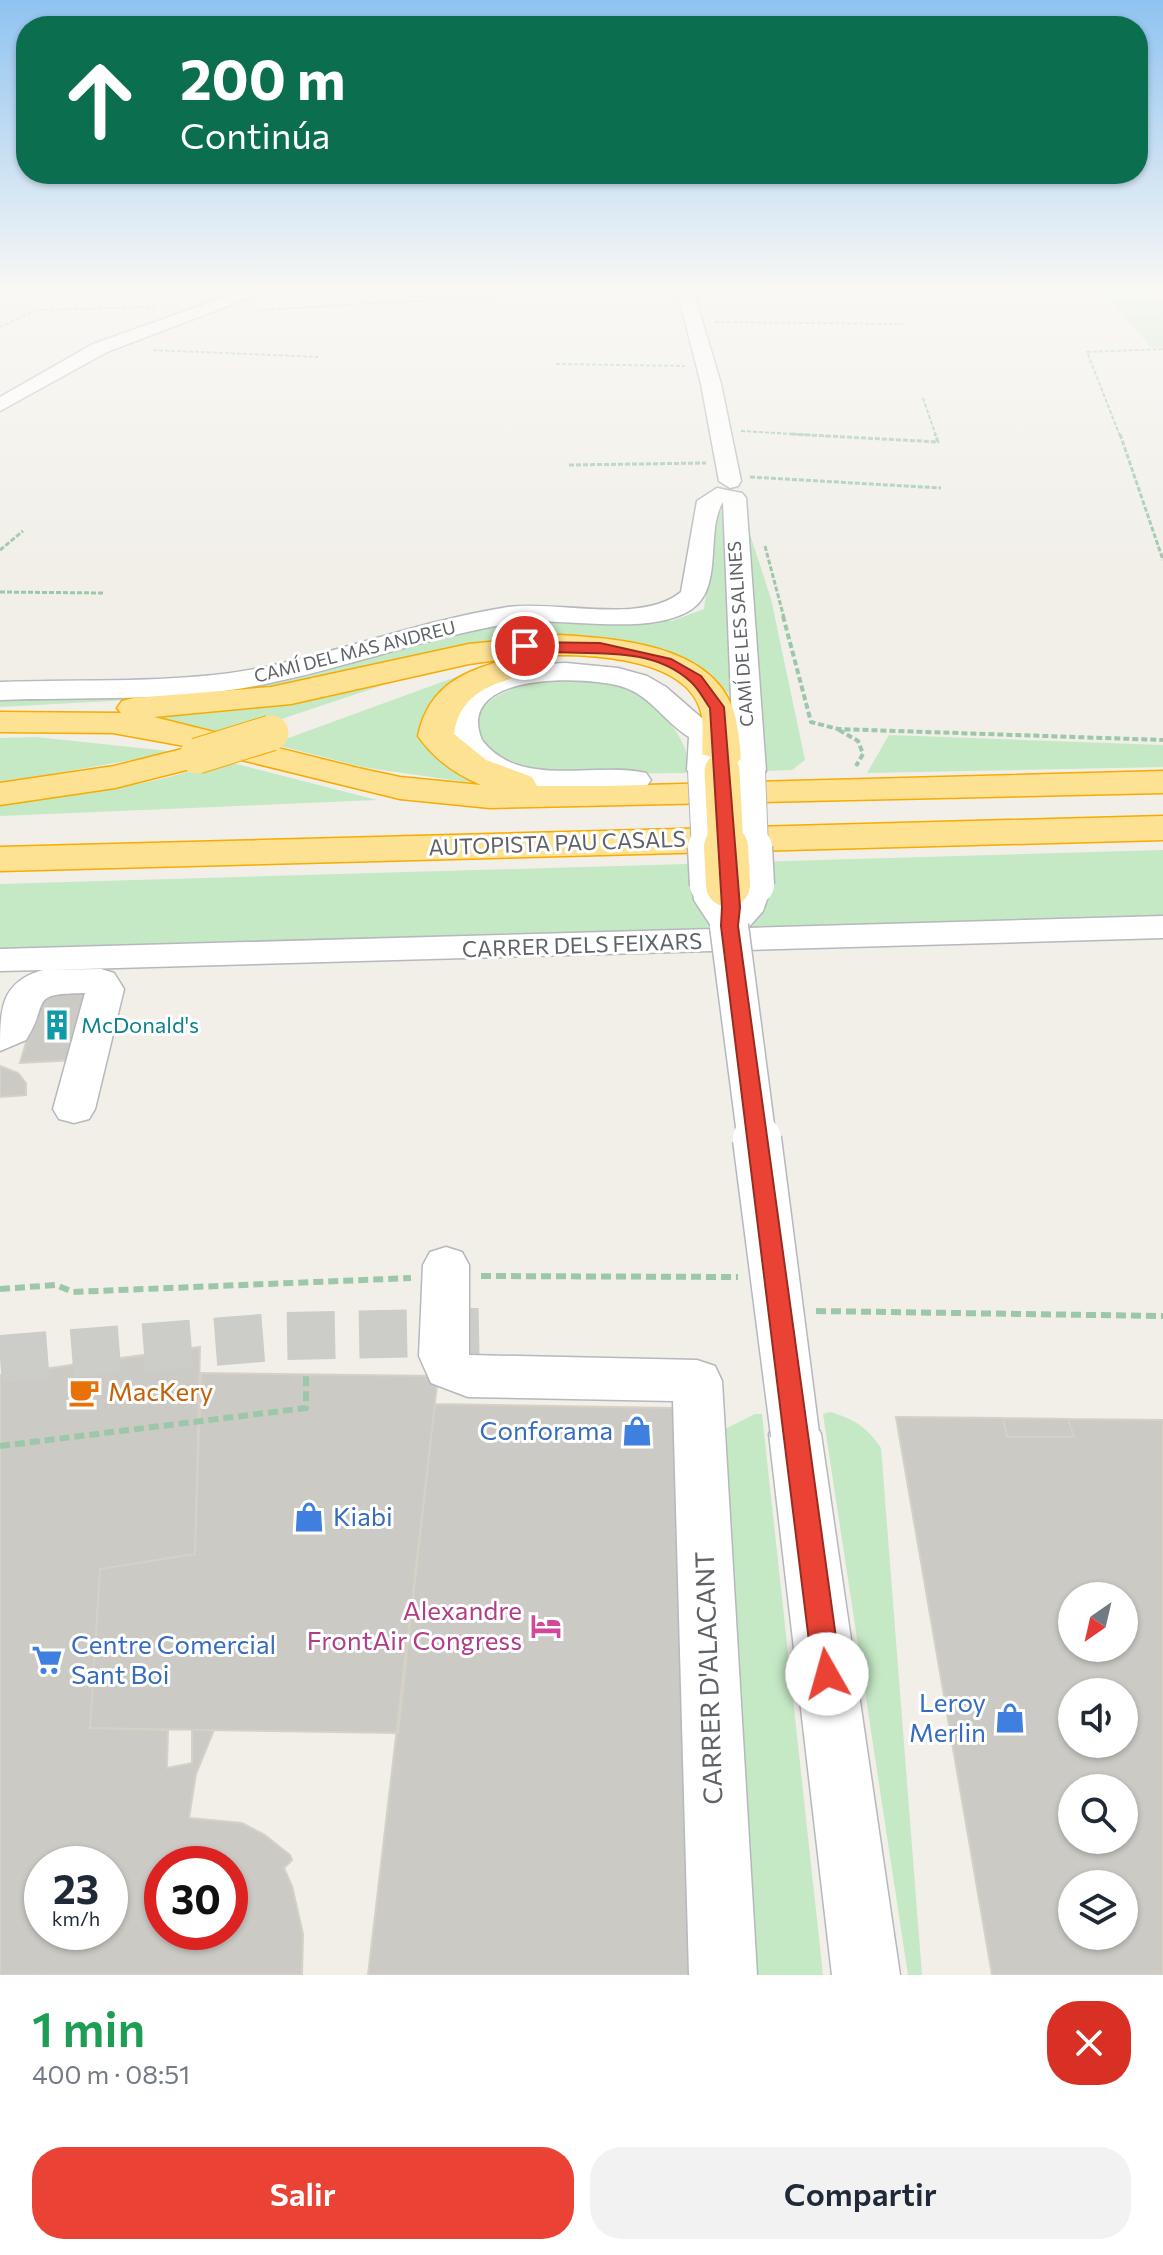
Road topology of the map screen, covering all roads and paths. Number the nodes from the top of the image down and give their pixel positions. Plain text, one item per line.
1 (40, 382) edge
2 (710, 382) edge
3 (1102, 382) edge
4 (923, 398) dead end
5 (0, 405) edge
6 (720, 430) junction
7 (569, 465) dead end
8 (728, 486) junction
9 (941, 488) dead end
10 (23, 531) dead end
11 (0, 550) edge
12 (1163, 560) edge
13 (0, 592) edge
14 (103, 593) dead end
15 (542, 644) junction
16 (0, 691) edge
17 (0, 713) edge
18 (0, 722) edge
19 (0, 732) edge
20 (704, 733) joint
21 (1163, 740) edge
22 (265, 744) junction
23 (725, 771) junction
24 (1163, 782) edge
25 (622, 789) junction
26 (0, 794) edge
27 (1163, 803) edge
28 (1163, 828) edge
29 (7, 853) edge
30 (730, 895) joint
31 (1163, 927) edge
32 (20, 970) edge
33 (0, 1038) edge
34 (74, 1109) dead end
35 (446, 1271) junction
36 (744, 1277) dead end
37 (0, 1289) edge
38 (807, 1300) dead end
39 (1163, 1316) edge
40 (306, 1375) dead end
41 (0, 1446) edge
42 (723, 1975) edge
43 (866, 1975) edge

1 - 5 street
2 - 6 street, CAMÍ DE LES SALINES
3 - 12 path
4 - 6 path
6 - 8 street, CAMÍ DE LES SALINES
7 - 8 path
8 - 9 path
8 - 16 street, CAMÍ DEL MAS ANDREU
8 - 21 path
8 - 23 street, CAMÍ DE LES SALINES
10 - 11 path
13 - 14 path
15 - 17 highway
15 - 22 highway
15 - 23 highway
18 - 22 highway
19 - 22 highway
20 - 23 street
20 - 25 highway
22 - 25 highway
22 - 26 highway, bridge
23 - 30 highway, bridge
24 - 25 highway
27 - 29 highway, AUTOPISTA PAU CASALS
28 - 29 highway, AUTOPISTA PAU CASALS
30 - 43 street, bridge
31 - 32 street, CARRER DELS FEIXARS
32 - 33 street
32 - 34 street
35 - 36 path
35 - 37 path
35 - 42 street, CARRER D'ALACANT
38 - 39 path
40 - 41 path

